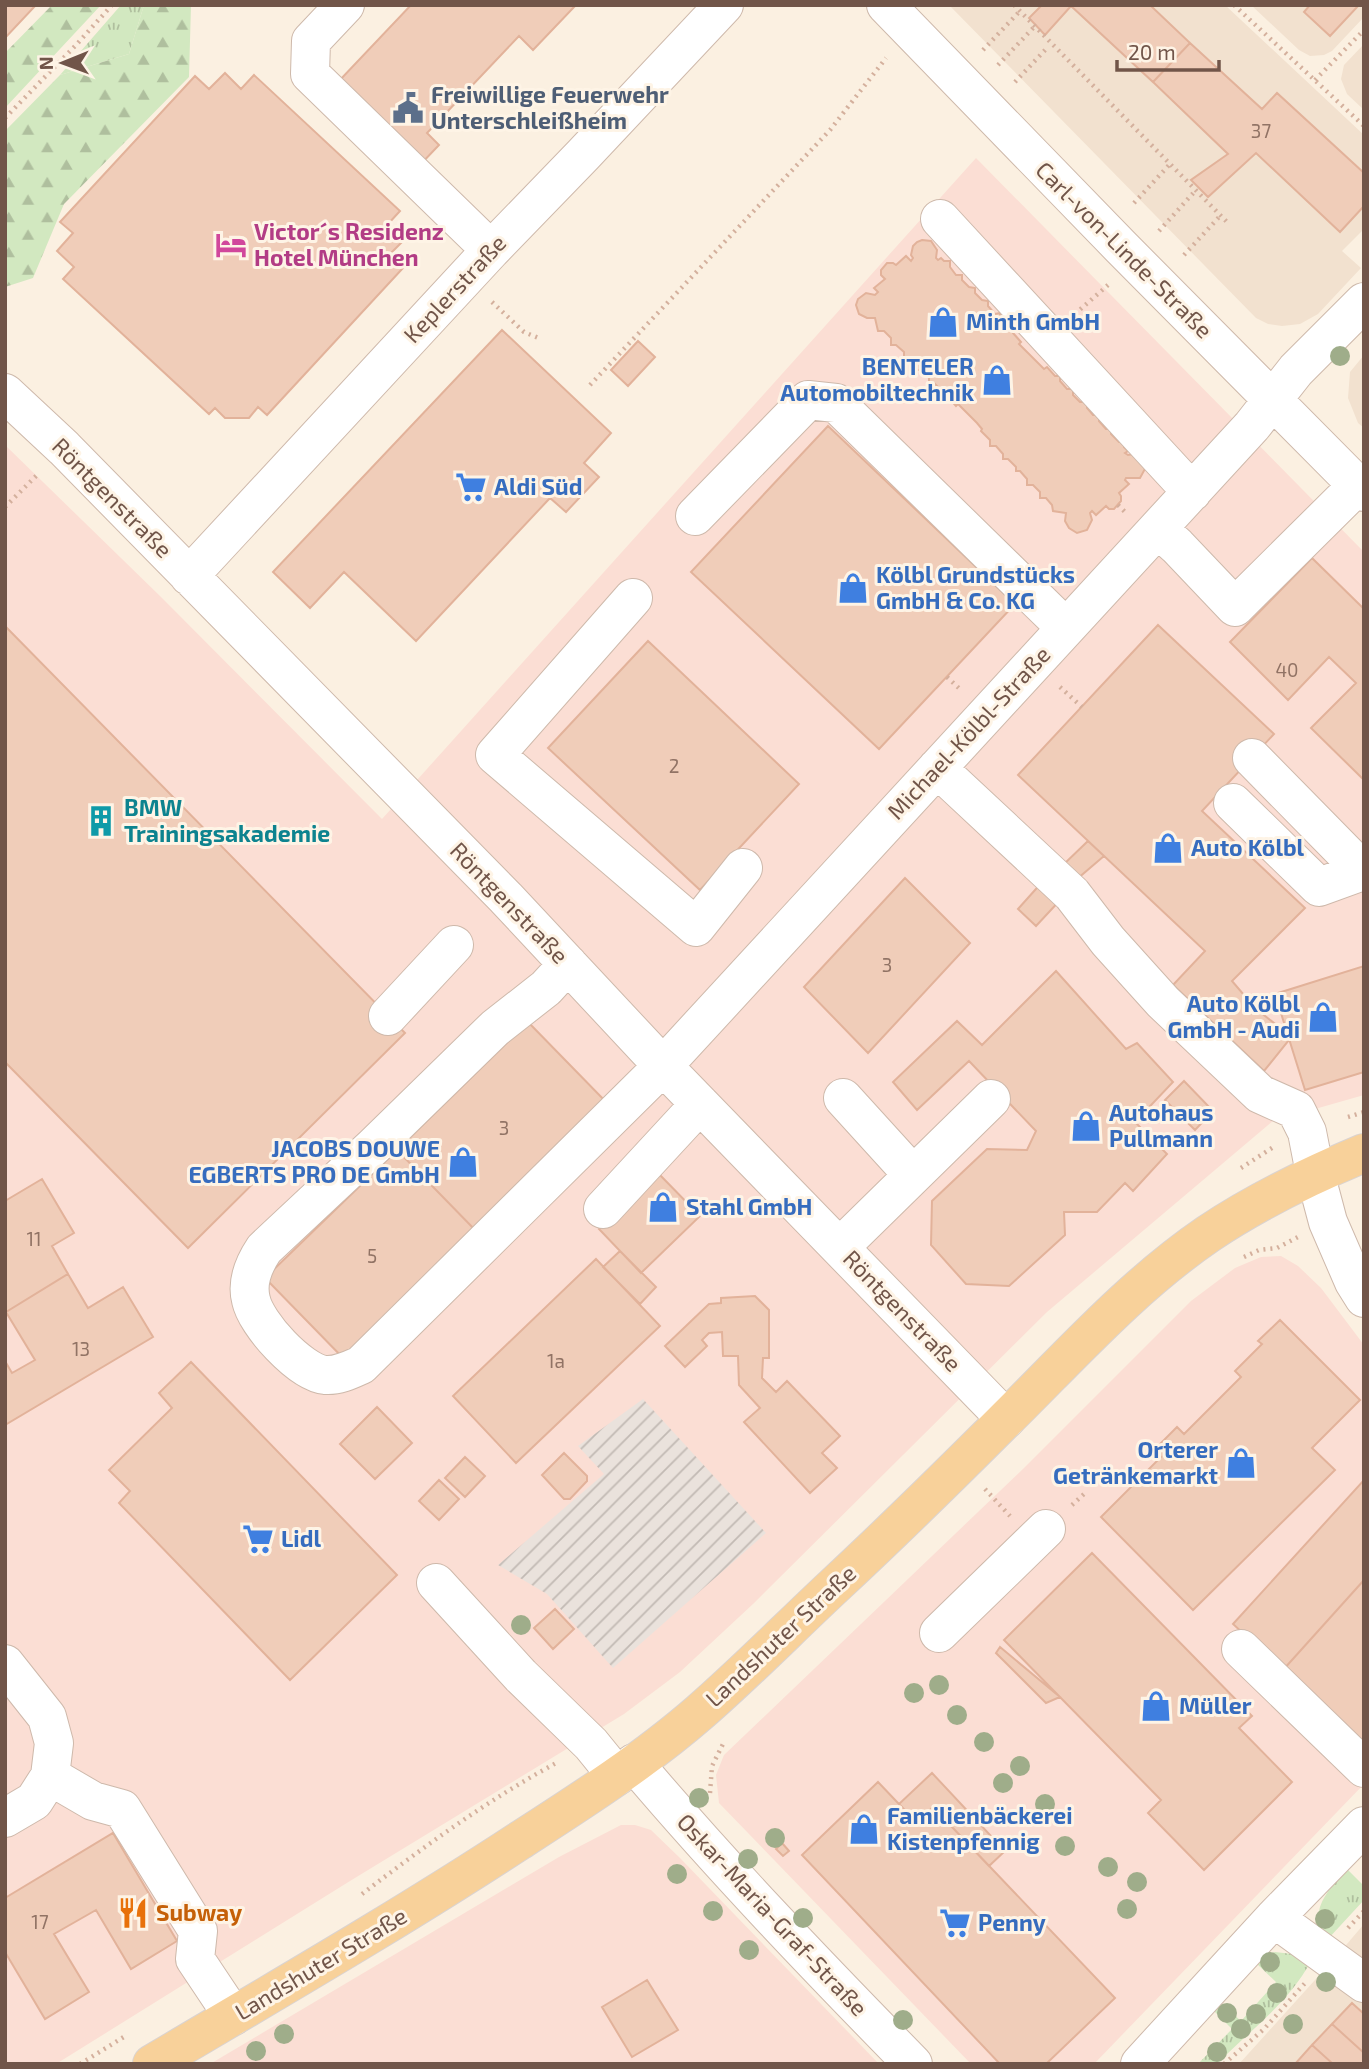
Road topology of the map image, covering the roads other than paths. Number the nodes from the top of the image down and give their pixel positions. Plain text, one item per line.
1 (345, 5) edge
2 (724, 5) edge
3 (886, 5) edge
4 (940, 219) dead end
5 (491, 250) junction
6 (1364, 302) edge
7 (5, 393) edge
8 (1273, 400) junction
9 (1361, 489) edge
10 (1192, 492) junction
11 (695, 516) dead end
12 (1158, 529) junction
13 (189, 576) junction
14 (633, 598) dead end
15 (1066, 628) junction
16 (1252, 758) dead end
17 (937, 768) junction
18 (1233, 803) dead end
19 (743, 868) dead end
20 (1364, 871) edge
21 (454, 945) dead end
22 (568, 964) junction
23 (388, 1016) dead end
24 (663, 1066) junction
25 (843, 1098) dead end
26 (991, 1099) dead end
27 (700, 1104) junction
28 (1364, 1153) edge
29 (1315, 1173) junction
30 (913, 1175) junction
31 (603, 1209) dead end
32 (840, 1247) junction
33 (1364, 1298) edge
34 (1006, 1419) junction
35 (1046, 1529) dead end
36 (436, 1583) dead end
37 (939, 1633) dead end
38 (1241, 1649) dead end
39 (5, 1664) edge
40 (52, 1760) junction
41 (1364, 1768) edge
42 (625, 1770) junction
43 (5, 1818) edge
44 (1364, 1826) edge
45 (1274, 1918) junction
46 (1364, 1983) edge
47 (233, 2016) junction
48 (152, 2064) edge
49 (913, 2064) edge
50 (1140, 2064) edge

1 - 5 street
2 - 5 street, Keplerstraße
3 - 8 street, Carl-von-Linde-Straße
4 - 10 street
5 - 13 street, Keplerstraße
6 - 8 street, Michael-Kölbl-Straße
7 - 13 street, Röntgenstraße
8 - 9 street, Carl-von-Linde-Straße
8 - 10 street, Michael-Kölbl-Straße
9 - 12 street
10 - 12 street, Michael-Kölbl-Straße
11 - 15 street
12 - 15 street, Michael-Kölbl-Straße
13 - 22 street, Röntgenstraße
14 - 19 street
15 - 17 street, Michael-Kölbl-Straße
16 - 20 street
17 - 24 street, Michael-Kölbl-Straße
17 - 29 street
18 - 20 street
21 - 23 street
22 - 24 street, Röntgenstraße
22 - 24 street, Michael-Kölbl-Straße
24 - 27 street, Röntgenstraße
25 - 30 street
26 - 30 street
27 - 31 street
27 - 32 street, Röntgenstraße
28 - 29 main road, Landshuter Straße
29 - 33 street
29 - 34 main road, Landshuter Straße
30 - 32 street
32 - 34 street, Röntgenstraße
34 - 42 main road, Landshuter Straße
35 - 37 street
36 - 42 street, Oskar-Maria-Graf-Straße
38 - 41 street
39 - 40 street
40 - 43 street
40 - 47 street
42 - 47 main road, Landshuter Straße
42 - 49 street, Oskar-Maria-Graf-Straße
44 - 45 street
45 - 46 street
45 - 50 street
47 - 48 main road, Landshuter Straße

